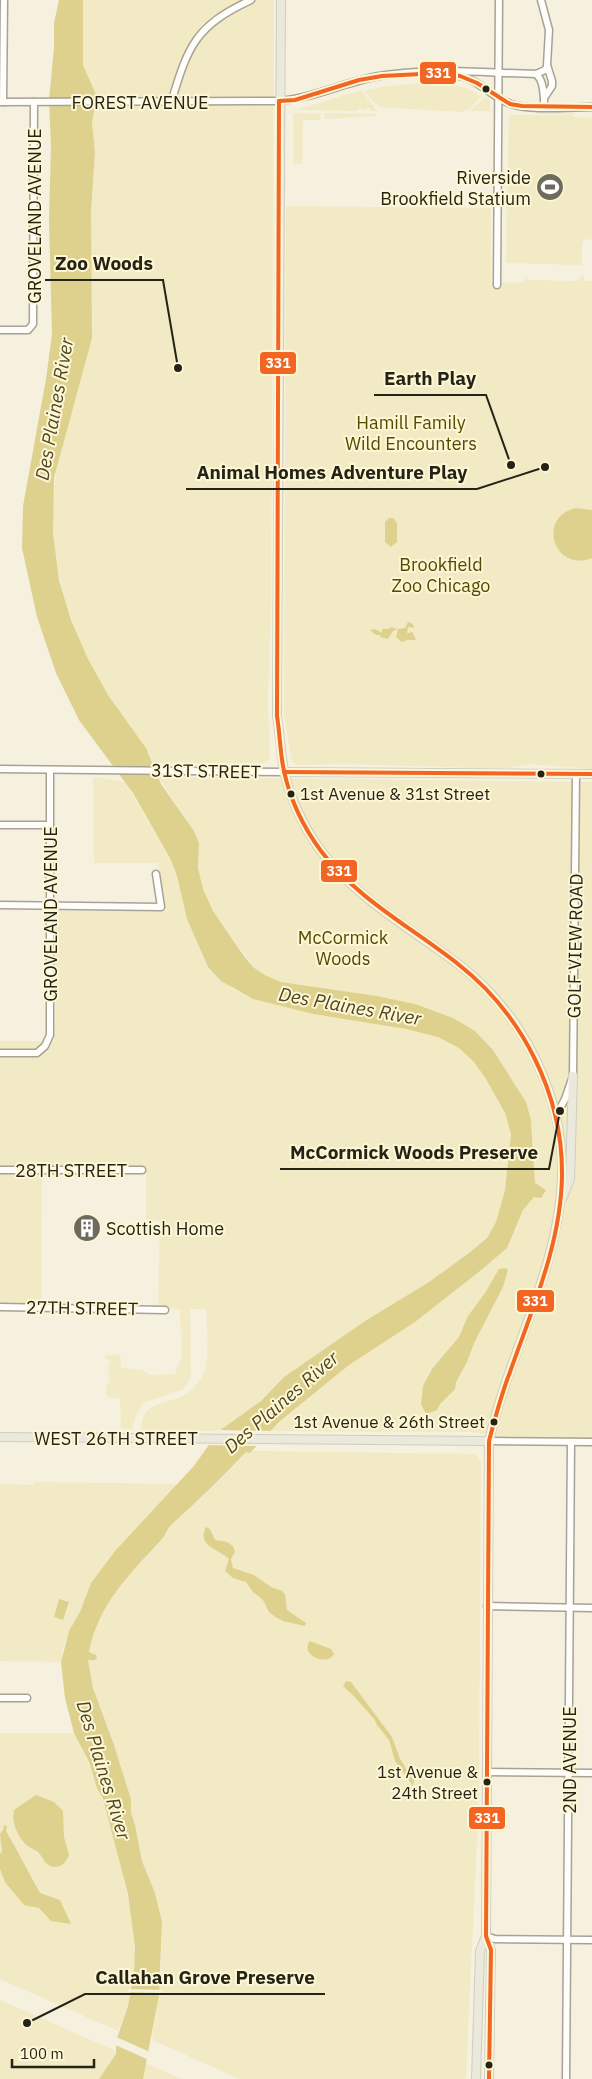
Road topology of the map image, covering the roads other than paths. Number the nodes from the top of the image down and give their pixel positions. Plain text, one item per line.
1 (4, 0) edge
2 (251, 0) edge
3 (281, 0) edge
4 (498, 0) edge
5 (541, 0) edge
6 (2, 23) edge
7 (547, 67) junction
8 (441, 73) junction
9 (499, 73) junction
10 (536, 74) junction
11 (498, 97) junction
12 (544, 98) junction
13 (279, 101) junction
14 (1, 102) edge
15 (34, 102) junction
16 (171, 102) junction
17 (544, 107) junction
18 (592, 107) edge
19 (497, 285) dead end
20 (0, 330) edge
21 (0, 769) edge
22 (50, 770) junction
23 (284, 772) junction
24 (576, 774) junction
25 (592, 774) edge
26 (0, 825) edge
27 (50, 825) junction
28 (156, 874) dead end
29 (0, 905) edge
30 (51, 905) junction
31 (0, 1053) edge
32 (573, 1076) junction
33 (556, 1116) junction
34 (0, 1170) edge
35 (142, 1170) dead end
36 (559, 1209) junction
37 (0, 1307) edge
38 (165, 1310) dead end
39 (0, 1437) edge
40 (489, 1441) junction
41 (571, 1442) junction
42 (592, 1442) edge
43 (487, 1606) junction
44 (569, 1608) junction
45 (592, 1608) edge
46 (0, 1698) edge
47 (27, 1698) dead end
48 (487, 1772) junction
49 (569, 1773) junction
50 (592, 1773) edge
51 (486, 1936) junction
52 (568, 1939) junction
53 (592, 1940) edge
54 (475, 2077) edge
55 (490, 2077) edge
56 (566, 2079) edge

1 - 6 street
2 - 16 street
3 - 13 main road
4 - 9 street
5 - 7 street
6 - 14 street
7 - 10 street
7 - 12 street
8 - 9 street
8 - 11 street
8 - 13 street, FOREST AVENUE
9 - 10 street
9 - 11 street
10 - 12 street
11 - 17 street
11 - 19 street
12 - 17 street
13 - 16 street, FOREST AVENUE
13 - 23 main road
14 - 15 street, FOREST AVENUE
15 - 16 street, FOREST AVENUE
15 - 20 street, GROVELAND AVENUE
17 - 18 street
21 - 22 street, 31ST STREET
22 - 23 street, 31ST STREET
22 - 27 street, GROVELAND AVENUE
23 - 24 main road, 31ST STREET
23 - 33 main road
24 - 25 main road, 31ST STREET
24 - 32 street, GOLF VIEW ROAD
26 - 27 street
27 - 30 street, GROVELAND AVENUE
28 - 30 street
29 - 30 street
30 - 31 street, GROVELAND AVENUE
32 - 33 street, GOLF VIEW ROAD
32 - 36 main road
33 - 36 main road
34 - 35 street, 28TH STREET
36 - 40 main road
37 - 38 street, 27TH STREET
39 - 40 main road, WEST 26TH STREET
40 - 41 street, WEST 26TH STREET
40 - 43 main road
41 - 42 street, WEST 26TH STREET
41 - 44 street, 2ND AVENUE
43 - 44 street
43 - 48 main road
44 - 45 street
44 - 49 street, 2ND AVENUE
46 - 47 street
48 - 49 street
48 - 51 main road
49 - 50 street
49 - 52 street, 2ND AVENUE
51 - 52 street
51 - 54 main road
51 - 55 main road
52 - 53 street
52 - 56 street, 2ND AVENUE

